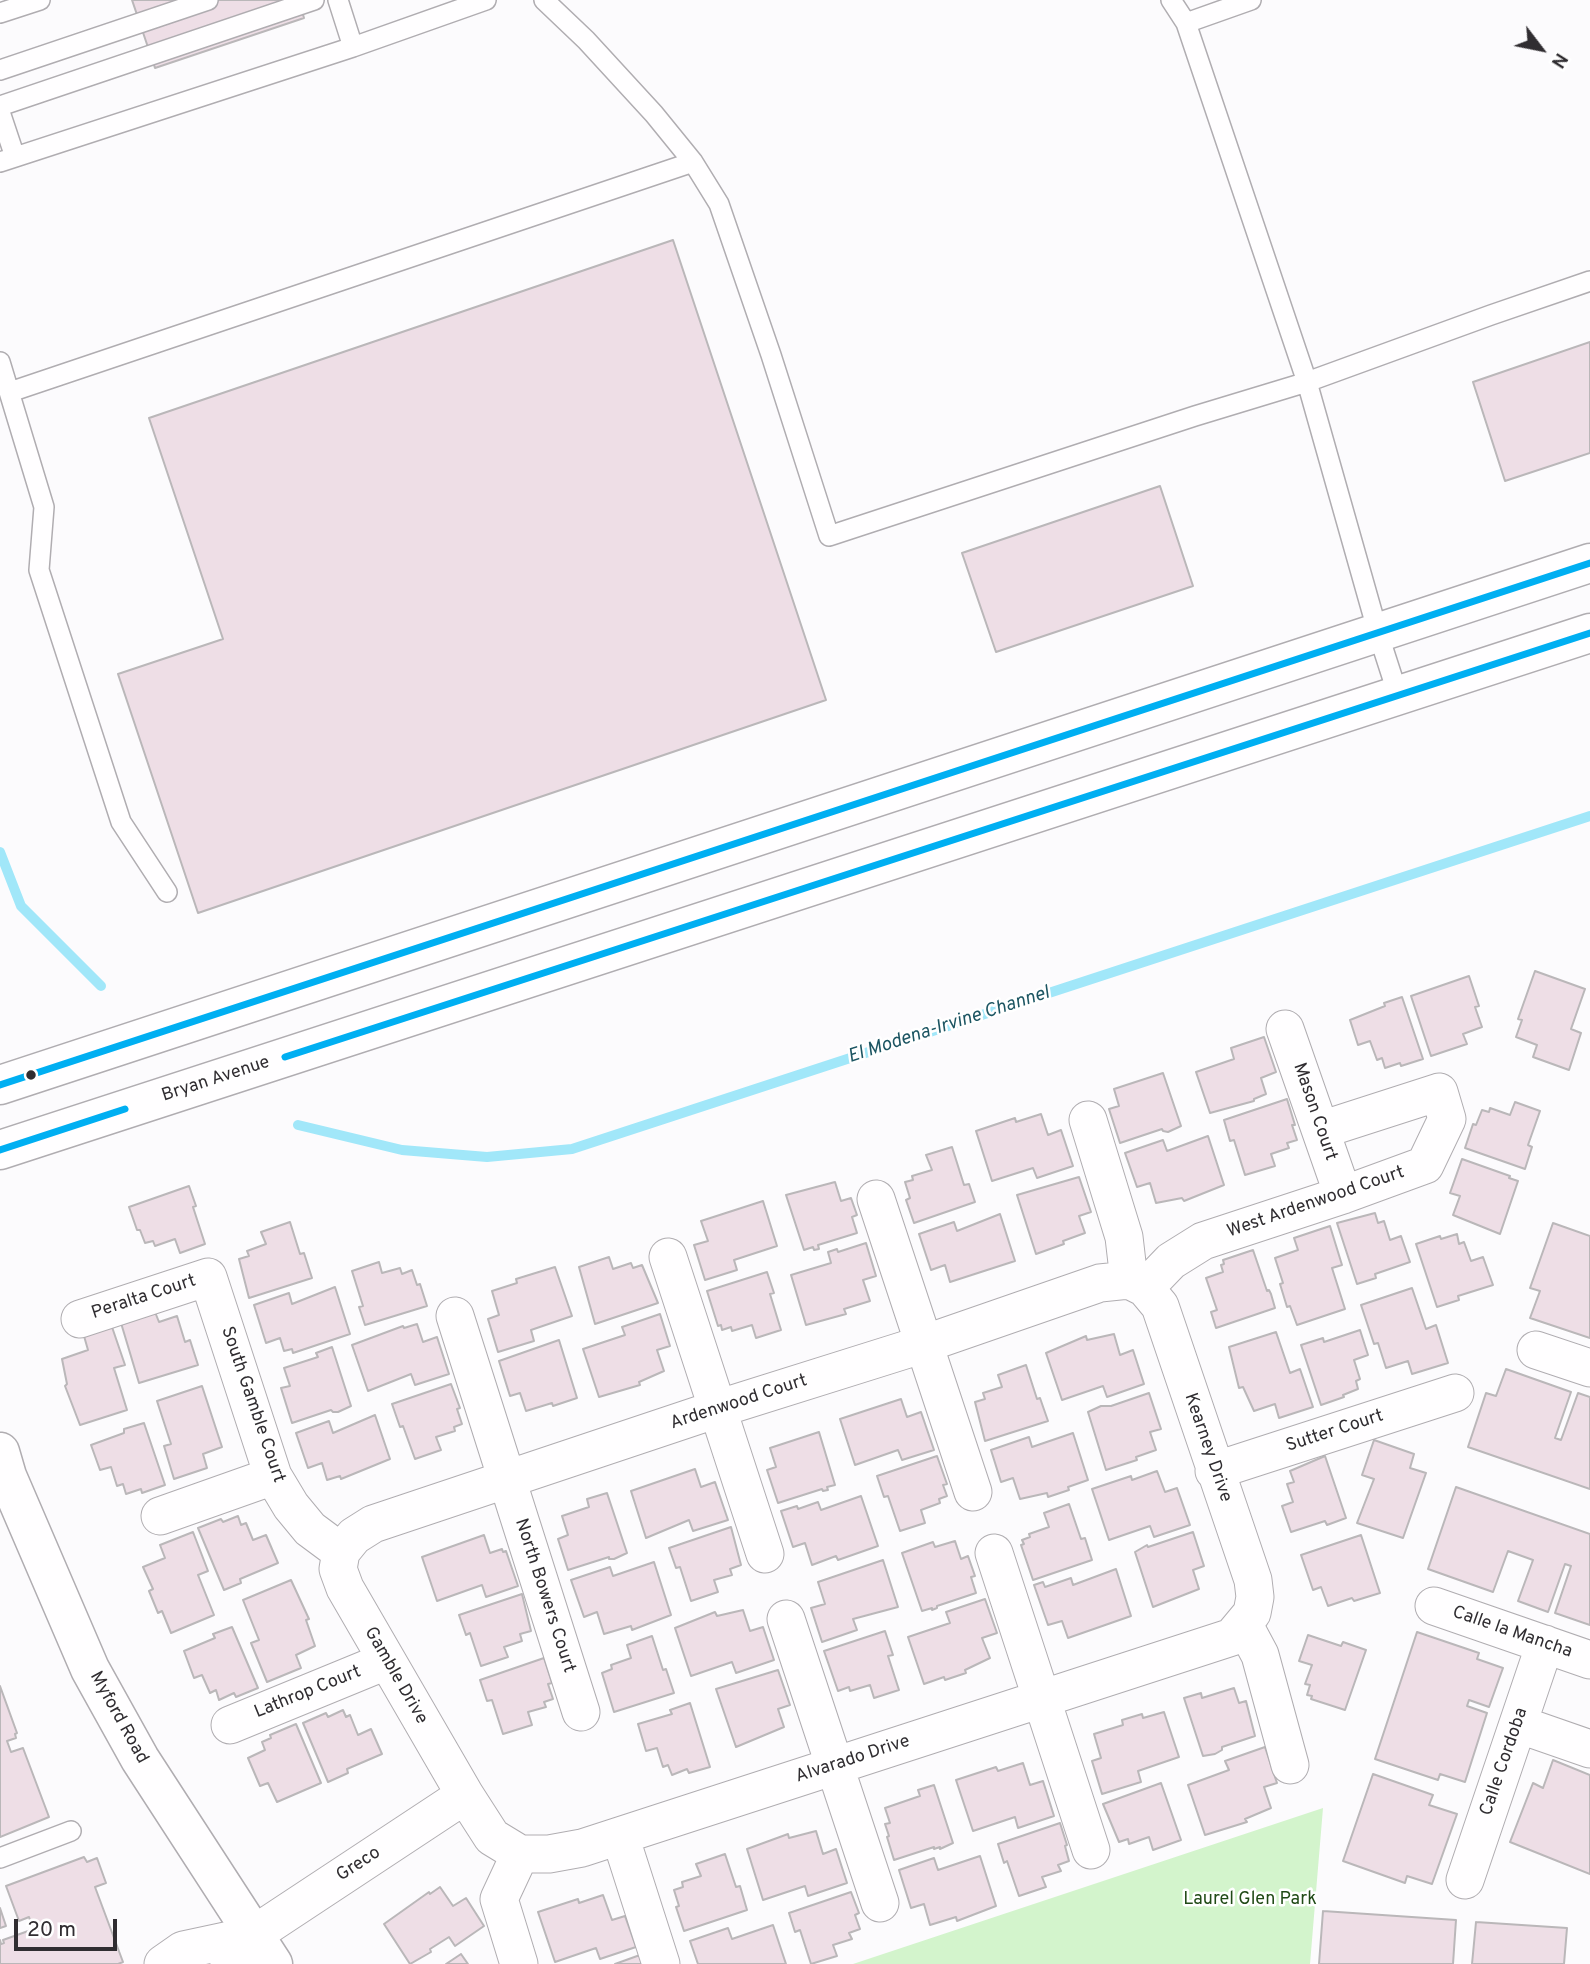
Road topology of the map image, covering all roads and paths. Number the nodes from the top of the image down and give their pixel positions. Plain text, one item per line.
1 (40, 0) edge
2 (208, 0) edge
3 (314, 0) edge
4 (338, 0) edge
5 (486, 0) edge
6 (544, 0) edge
7 (1171, 0) edge
8 (1251, 0) edge
9 (0, 13) edge
10 (1186, 23) junction
11 (353, 47) junction
12 (0, 70) edge
13 (0, 106) edge
14 (0, 112) edge
15 (7, 159) edge
16 (693, 162) junction
17 (1590, 281) edge
18 (0, 362) edge
19 (1307, 382) junction
20 (10, 392) junction
21 (1590, 563) edge
22 (1378, 633) junction
23 (1590, 633) edge
24 (1398, 695) junction
25 (167, 892) dead end
26 (1284, 1029) dead end
27 (0, 1085) edge
28 (1087, 1120) dead end
29 (1321, 1130) junction
30 (0, 1150) edge
31 (1343, 1195) junction
32 (876, 1199) dead end
33 (668, 1257) dead end
34 (208, 1277) joint
35 (1137, 1284) junction
36 (455, 1316) dead end
37 (80, 1319) dead end
38 (924, 1344) junction
39 (1536, 1350) dead end
40 (1590, 1368) edge
41 (1455, 1393) dead end
42 (717, 1409) junction
43 (0, 1452) edge
44 (1214, 1471) junction
45 (273, 1476) junction
46 (507, 1480) junction
47 (973, 1492) dead end
48 (160, 1516) dead end
49 (341, 1552) junction
50 (994, 1553) dead end
51 (765, 1554) dead end
52 (1434, 1606) dead end
53 (786, 1619) dead end
54 (1248, 1619) junction
55 (1545, 1644) junction
56 (1590, 1660) edge
57 (386, 1661) junction
58 (1041, 1697) junction
59 (580, 1712) dead end
60 (1518, 1724) junction
61 (230, 1725) dead end
62 (1590, 1749) edge
63 (1290, 1765) dead end
64 (835, 1766) junction
65 (464, 1796) junction
66 (71, 1831) dead end
67 (620, 1836) junction
68 (1091, 1850) dead end
69 (520, 1854) junction
70 (0, 1858) edge
71 (1465, 1880) dead end
72 (880, 1903) dead end
73 (263, 1950) edge
74 (163, 1964) edge
75 (229, 1964) edge
76 (519, 1964) edge
77 (661, 1964) edge

1 - 9 lane
2 - 12 lane
3 - 13 lane
4 - 11 lane
5 - 11 lane
6 - 16 lane
7 - 10 lane
8 - 10 lane
10 - 19 lane
11 - 15 lane
14 - 15 lane
16 - 19 lane
16 - 20 lane
17 - 19 lane
18 - 20 lane
19 - 22 lane
20 - 25 lane
21 - 22 main road
22 - 24 lane
22 - 27 main road
23 - 24 main road, Bryan Avenue
24 - 30 main road, Bryan Avenue
26 - 29 street, Mason Court
28 - 35 street
29 - 31 street, Mason Court
29 - 31 street, West Ardenwood Court
31 - 35 street, West Ardenwood Court
32 - 38 street
33 - 42 street
34 - 37 street, Peralta Court
34 - 45 street, South Gamble Court
35 - 38 street, Ardenwood Court
35 - 44 street, Kearney Drive
36 - 46 street, North Bowers Court
38 - 42 street, Ardenwood Court
38 - 47 street
39 - 40 street
41 - 44 street, Sutter Court
42 - 46 street, Ardenwood Court
42 - 51 street
43 - 73 main road, Myford Road
44 - 54 street, Kearney Drive
45 - 48 street
45 - 49 street, South Gamble Court
46 - 49 street, Ardenwood Court
46 - 59 street, North Bowers Court
49 - 57 street, Gamble Drive
50 - 58 street
52 - 55 street, Calle la Mancha
53 - 64 street
54 - 58 street, Alvarado Drive
54 - 63 street
55 - 56 street, Calle la Mancha
55 - 60 street, Calle Cordoba
57 - 61 street, Lathrop Court
57 - 65 street, Gamble Drive
58 - 64 street, Alvarado Drive
58 - 68 street
60 - 62 street
60 - 71 street, Calle Cordoba
64 - 67 street, Alvarado Drive
64 - 72 street
65 - 69 street
65 - 73 street, Greco
66 - 70 lane
67 - 69 street, Alvarado Drive
67 - 77 street
69 - 76 street
73 - 74 street, Greco
73 - 75 street, Greco

